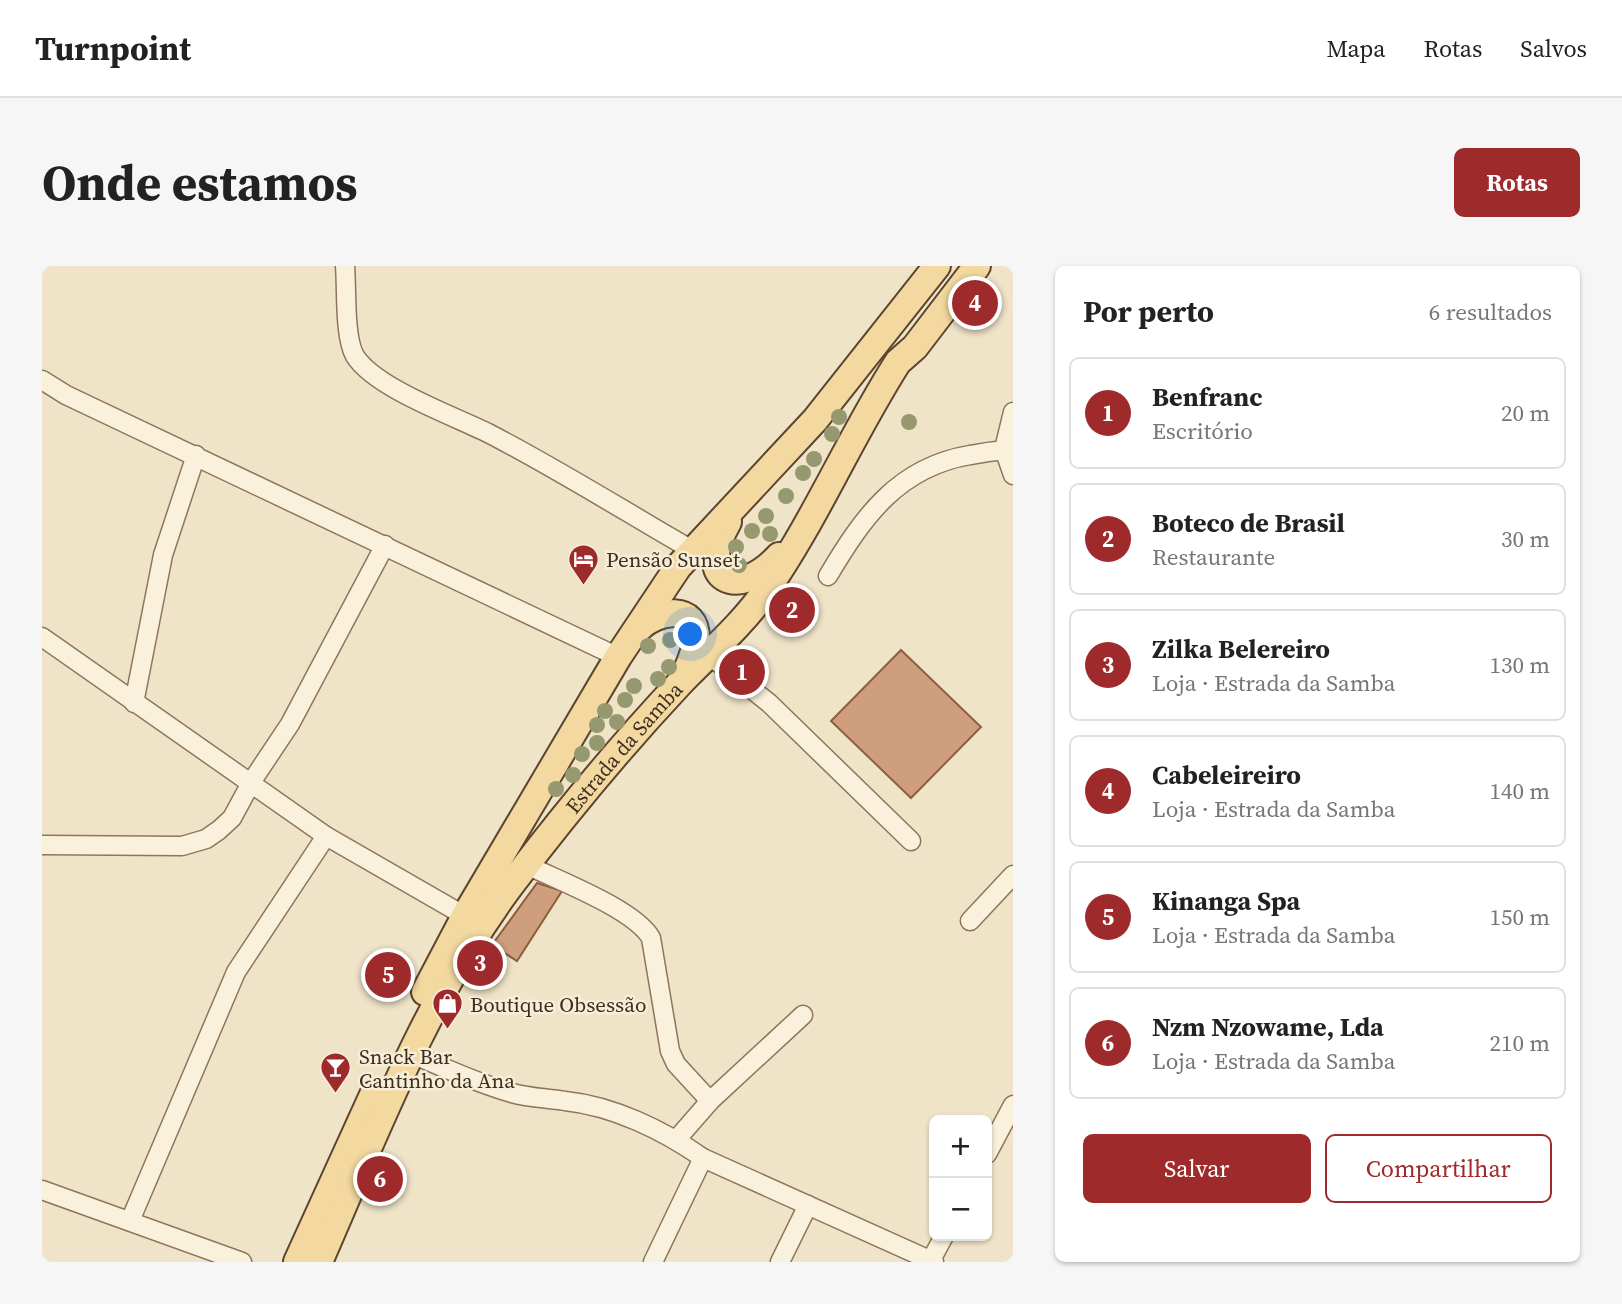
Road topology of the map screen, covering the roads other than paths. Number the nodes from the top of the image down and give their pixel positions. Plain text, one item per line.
1 (345, 266) edge
2 (937, 266) edge
3 (977, 266) edge
4 (42, 380) edge
5 (1013, 412) edge
6 (1009, 450) edge
7 (196, 454) junction
8 (1013, 475) edge
9 (745, 494) junction
10 (804, 530) junction
11 (385, 545) junction
12 (692, 550) junction
13 (828, 576) dead end
14 (42, 638) edge
15 (624, 648) junction
16 (710, 656) junction
17 (681, 682) junction
18 (134, 703) junction
19 (252, 781) junction
20 (326, 836) junction
21 (911, 841) dead end
22 (42, 845) edge
23 (527, 864) junction
24 (1013, 875) edge
25 (465, 916) junction
26 (970, 921) dead end
27 (803, 1015) dead end
28 (411, 1054) junction
29 (710, 1101) junction
30 (1013, 1105) edge
31 (677, 1140) junction
32 (992, 1145) edge
33 (703, 1158) junction
34 (42, 1190) edge
35 (808, 1205) junction
36 (130, 1221) junction
37 (942, 1241) edge
38 (242, 1262) edge
39 (297, 1262) edge
40 (319, 1262) edge
41 (653, 1262) edge
42 (780, 1262) edge
43 (931, 1262) edge

1 - 12 street
2 - 9 main road, Estrada da Samba
3 - 10 main road, Estrada da Samba
4 - 7 street
5 - 6 street
6 - 8 street
6 - 13 street
7 - 11 street
7 - 18 street
9 - 10 main road
9 - 12 main road, Estrada da Samba
10 - 16 main road, Estrada da Samba
11 - 15 street
11 - 19 street
12 - 15 main road, Estrada da Samba
14 - 18 street
15 - 17 main road
15 - 25 main road, Estrada da Samba
16 - 17 main road, Estrada da Samba
16 - 21 street
17 - 23 main road, Estrada da Samba
18 - 19 street
19 - 20 street
19 - 22 street
20 - 25 street
20 - 36 street
23 - 28 main road, Estrada da Samba
23 - 29 street
24 - 26 street
25 - 39 main road, Estrada da Samba
27 - 29 street
28 - 31 street
28 - 40 main road, Estrada da Samba
29 - 31 street
30 - 32 street
31 - 33 street
33 - 35 street
33 - 41 street
34 - 36 street
35 - 42 street
35 - 43 street
36 - 38 street
37 - 43 street

